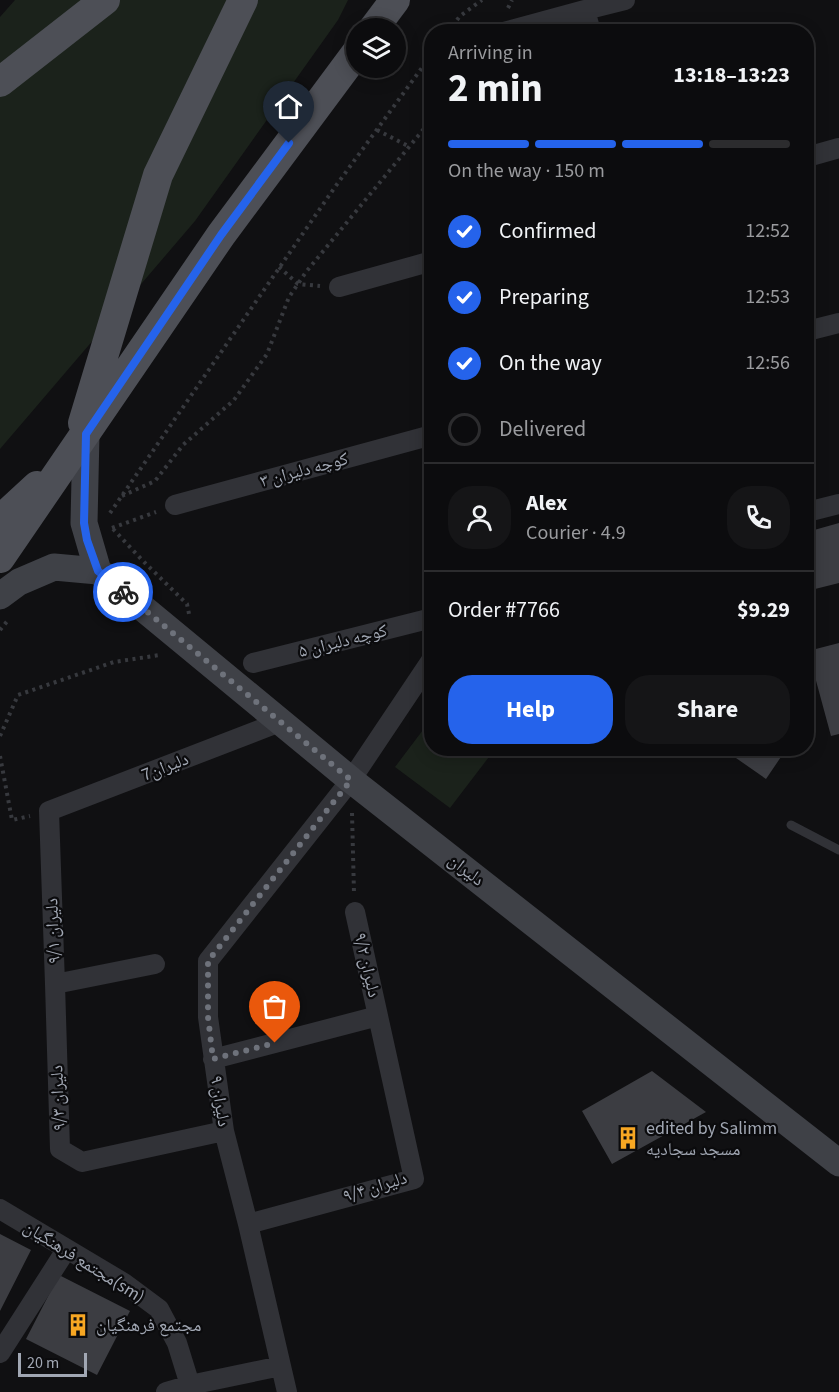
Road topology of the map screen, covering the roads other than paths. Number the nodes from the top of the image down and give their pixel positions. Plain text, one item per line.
1 (105, 0) edge
2 (243, 0) edge
3 (395, 0) edge
4 (625, 0) edge
5 (585, 10) junction
6 (382, 18) edge
7 (533, 24) edge
8 (589, 24) edge
9 (346, 67) edge
10 (0, 82) edge
11 (839, 148) edge
12 (814, 155) edge
13 (424, 263) edge
14 (339, 287) road end
15 (839, 322) edge
16 (814, 330) edge
17 (424, 437) edge
18 (81, 442) junction
19 (839, 504) edge
20 (175, 505) dead end
21 (814, 510) edge
22 (0, 520) edge
23 (0, 558) edge
24 (98, 571) junction
25 (0, 596) edge
26 (424, 620) edge
27 (253, 663) dead end
28 (424, 671) edge
29 (280, 722) junction
30 (351, 780) junction
31 (49, 811) joint
32 (791, 825) dead end
33 (839, 850) edge
34 (355, 912) road end
35 (155, 964) dead end
36 (55, 984) junction
37 (378, 1016) junction
38 (213, 1059) junction
39 (224, 1131) junction
40 (839, 1163) edge
41 (0, 1209) edge
42 (248, 1224) junction
43 (66, 1250) junction
44 (0, 1353) edge
45 (281, 1366) junction
46 (190, 1385) junction
47 (166, 1392) edge
48 (287, 1392) edge

1 - 10 main road
2 - 18 main road
3 - 6 main road
4 - 5 street
5 - 7 street
5 - 8 street
9 - 18 main road
11 - 12 street
13 - 14 street
15 - 16 street
17 - 20 street, کوچه دلیران ۳
18 - 22 main road
18 - 23 main road
18 - 24 street
19 - 21 street
24 - 25 street
24 - 29 street, دلیران
26 - 27 street, کوچه دلیران ۵
28 - 30 street
29 - 30 street, دلیران
29 - 31 street, دلیران7
30 - 38 street, دلیران ۹
30 - 40 street, دلیران
31 - 36 street, دلیران ۹/۱
32 - 33 lane
34 - 37 street, دلیران ۹/۲
35 - 36 street, دلیران ۹/۱
36 - 39 street, دلیران ۹/۳
37 - 38 street, دلیران ۹/۲
37 - 42 street, دلیران ۹/۴
38 - 39 street, دلیران ۹
39 - 42 street, دلیران ۹
41 - 43 street, مجتمع فرهنگیان(sm)
42 - 45 street, دلیران ۹
43 - 44 street
43 - 46 street, مجتمع فرهنگیان(sm)
45 - 46 street
45 - 48 street, دلیران ۹
46 - 47 street

